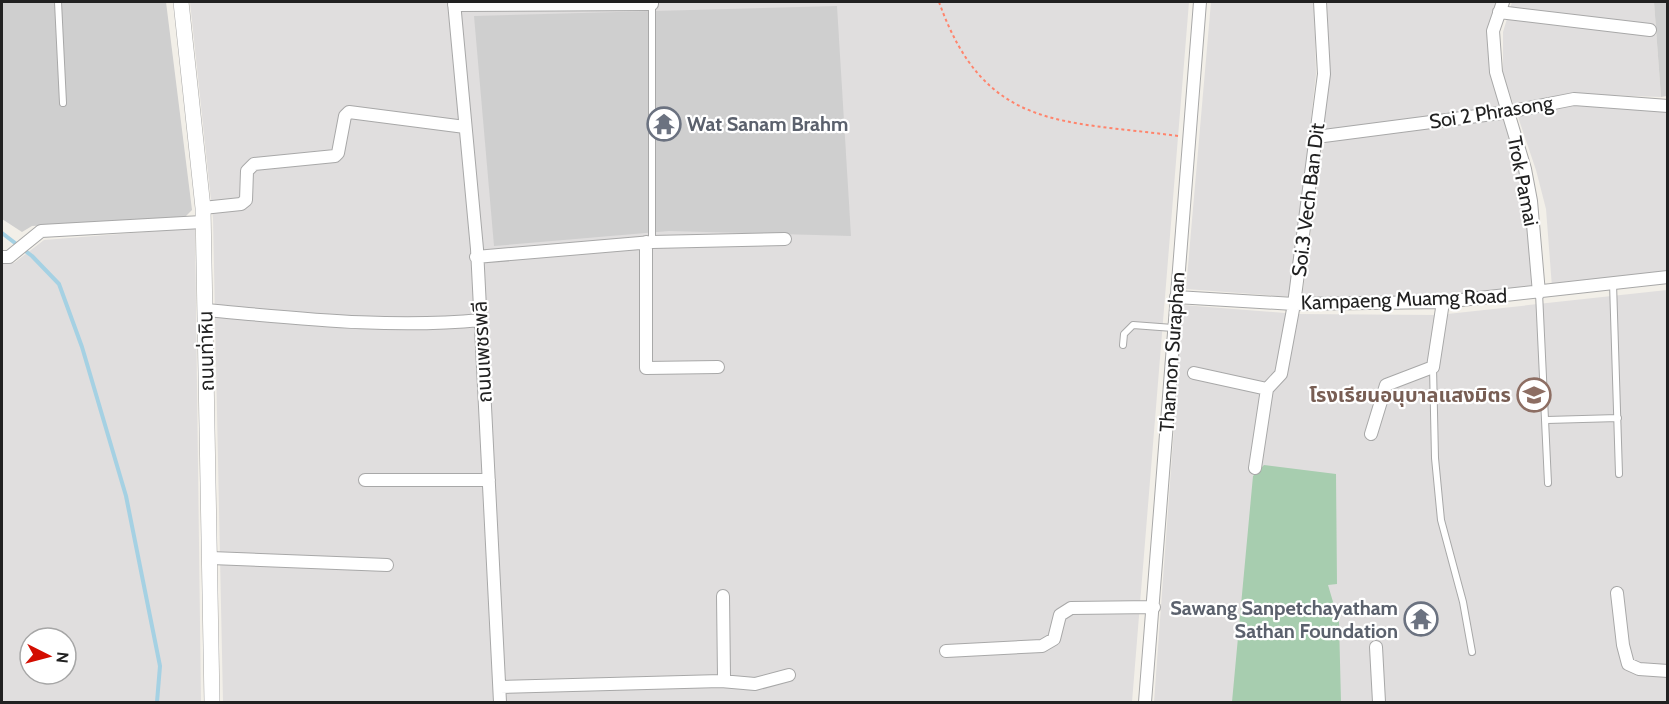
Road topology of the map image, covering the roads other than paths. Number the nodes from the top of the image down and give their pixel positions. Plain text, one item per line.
1 (58, 2) edge
2 (181, 2) edge
3 (1200, 2) edge
4 (1320, 2) edge
5 (454, 3) edge
6 (652, 3) edge
7 (1501, 7) edge
8 (1650, 30) dead end
9 (63, 103) dead end
10 (1668, 106) edge
11 (1508, 112) junction
12 (465, 127) junction
13 (1316, 137) junction
14 (203, 215) junction
15 (785, 239) dead end
16 (649, 242) junction
17 (5, 257) edge
18 (476, 257) junction
19 (1668, 277) edge
20 (1613, 283) junction
21 (1539, 293) junction
22 (1176, 297) junction
23 (1443, 302) junction
24 (1294, 304) junction
25 (206, 310) junction
26 (481, 320) junction
27 (1173, 328) junction
28 (1123, 345) dead end
29 (718, 366) dead end
30 (1433, 367) junction
31 (1194, 373) dead end
32 (1268, 388) junction
33 (1617, 418) junction
34 (1547, 420) junction
35 (1371, 434) dead end
36 (1255, 468) dead end
37 (1619, 474) dead end
38 (365, 480) dead end
39 (489, 480) junction
40 (1548, 483) dead end
41 (211, 558) junction
42 (387, 565) dead end
43 (1617, 593) dead end
44 (723, 596) dead end
45 (1154, 607) junction
46 (1376, 647) dead end
47 (946, 651) dead end
48 (1473, 652) dead end
49 (1668, 671) edge
50 (789, 675) dead end
51 (721, 681) junction
52 (500, 687) junction
53 (212, 702) edge
54 (500, 702) edge
55 (1145, 702) edge
56 (1379, 702) edge

1 - 9 lane
2 - 14 street, ถนนท่าหิน
3 - 22 street, Thannon Suraphan
4 - 13 street, Soi.3 Vech Ban Dit
5 - 6 street
5 - 12 street, ถนนเพชรพลี
6 - 16 lane
7 - 8 street
7 - 11 street, Trok Pamai
10 - 11 street, Soi 2 Phrasong
11 - 13 street, Soi 2 Phrasong
11 - 21 street, Trok Pamai
12 - 14 street
12 - 18 street, ถนนเพชรพลี
13 - 24 street, Soi.3 Vech Ban Dit
14 - 17 street
14 - 25 street, ถนนท่าหิน
15 - 16 street
16 - 18 street
16 - 29 street
18 - 26 street, ถนนเพชรพลี
19 - 20 street, Kampaeng Muamg Road
20 - 21 street, Kampaeng Muamg Road
20 - 33 lane
21 - 23 street, Kampaeng Muamg Road
21 - 34 lane
22 - 24 street, Kampaeng Muamg Road
22 - 27 street, Thannon Suraphan
23 - 24 street, Kampaeng Muamg Road
23 - 30 street
24 - 32 street, Soi.3 Vech Ban Dit
25 - 26 street
25 - 41 street, ถนนท่าหิน
26 - 39 street, ถนนเพชรพลี
27 - 28 lane
27 - 45 street, Thannon Suraphan
30 - 35 street
30 - 48 lane
31 - 32 street
32 - 36 street
33 - 34 lane
33 - 37 lane
34 - 40 lane
38 - 39 street
39 - 52 street, ถนนเพชรพลี
41 - 42 street
41 - 53 street, ถนนท่าหิน
43 - 49 street
44 - 51 street
45 - 47 street
45 - 55 street, Thannon Suraphan
46 - 56 street
50 - 51 street
51 - 52 street
52 - 54 street, ถนนเพชรพลี

